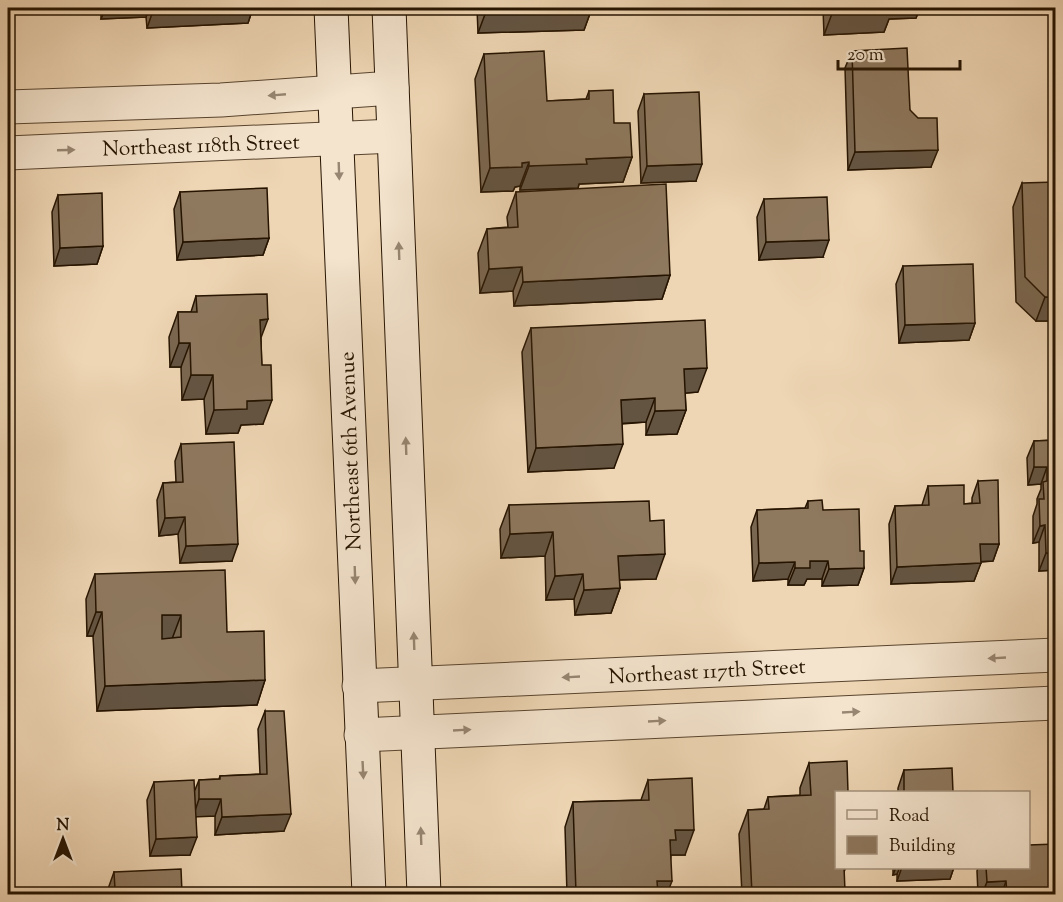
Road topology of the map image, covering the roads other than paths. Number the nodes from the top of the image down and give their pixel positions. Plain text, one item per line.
1 (331, 8) edge
2 (389, 8) edge
3 (392, 88) junction
4 (335, 91) junction
5 (8, 107) edge
6 (394, 136) junction
7 (337, 139) junction
8 (8, 153) edge
9 (1056, 655) edge
10 (416, 684) junction
11 (359, 686) junction
12 (1056, 703) edge
13 (417, 732) junction
14 (362, 735) junction
15 (369, 894) edge
16 (424, 894) edge

1 - 4 street, Northeast 6th Avenue
2 - 3 street
3 - 4 street
3 - 6 street
4 -> 5 street
4 - 7 street, Northeast 6th Avenue
6 - 7 street, Northeast 118th Street
10 -> 6 street
8 -> 7 street, Northeast 118th Street
7 -> 11 street, Northeast 6th Avenue
9 -> 10 street, Northeast 117th Street
10 - 11 street, Northeast 117th Street
10 - 13 street
11 - 14 street, Northeast 6th Avenue
13 -> 12 street
13 - 14 street
16 -> 13 street
14 -> 15 street, Northeast 6th Avenue

